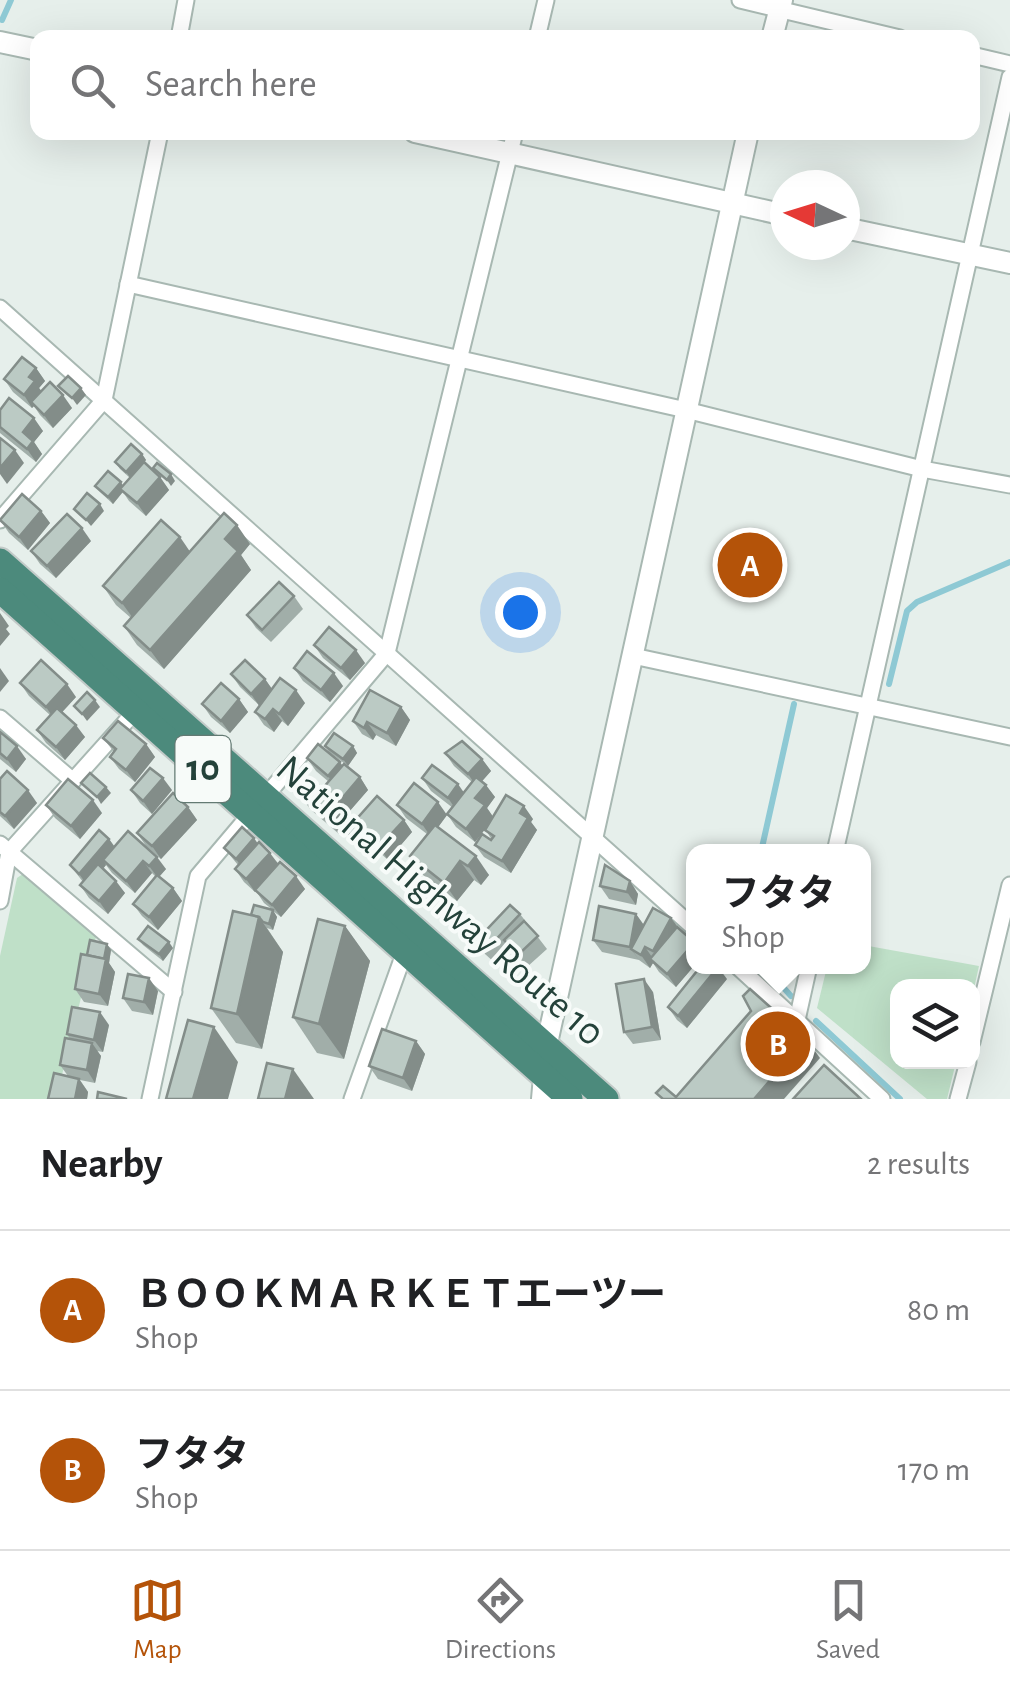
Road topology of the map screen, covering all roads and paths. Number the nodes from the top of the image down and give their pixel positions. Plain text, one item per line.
1 (186, 0) edge
2 (546, 0) edge
3 (740, 0) edge
4 (781, 4) edge
5 (180, 30) edge
6 (539, 30) edge
7 (774, 30) edge
8 (872, 30) edge
9 (0, 42) edge
10 (30, 48) edge
11 (980, 57) edge
12 (1010, 64) edge
13 (1010, 78) edge
14 (158, 140) edge
15 (486, 140) edge
16 (746, 140) edge
17 (513, 143) edge
18 (730, 204) junction
19 (770, 212) edge
20 (860, 231) edge
21 (970, 254) junction
22 (1010, 263) edge
23 (128, 284) junction
24 (0, 308) edge
25 (458, 358) junction
26 (104, 400) junction
27 (686, 410) junction
28 (922, 469) junction
29 (1010, 485) edge
30 (0, 520) edge
31 (0, 560) edge
32 (0, 590) edge
33 (387, 654) junction
34 (633, 656) junction
35 (143, 702) junction
36 (868, 705) junction
37 (0, 718) edge
38 (1010, 737) edge
39 (72, 780) junction
40 (258, 805) junction
41 (593, 838) junction
42 (838, 844) edge
43 (4, 848) edge
44 (1010, 885) edge
45 (0, 901) edge
46 (686, 921) edge
47 (1003, 946) edge
48 (405, 950) junction
49 (746, 974) edge
50 (807, 974) edge
51 (174, 992) junction
52 (980, 1017) edge
53 (797, 1020) junction
54 (547, 1043) junction
55 (966, 1069) edge
56 (545, 1088) edge
57 (150, 1099) edge
58 (352, 1099) edge
59 (570, 1099) edge
60 (606, 1099) edge
61 (882, 1099) edge
62 (958, 1099) edge

1 - 5 street
2 - 6 street
3 - 4 street
4 - 7 street
4 - 8 street
9 - 10 street
11 - 12 street
13 - 21 street
14 - 23 street
15 - 17 street
16 - 18 street
17 - 18 street
17 - 25 street
18 - 19 street
18 - 27 street
20 - 21 street
21 - 22 street
21 - 28 street
23 - 25 street
23 - 26 street
24 - 26 street
25 - 27 street
25 - 33 street
26 - 30 street
26 - 33 street
27 - 28 street
27 - 34 street
28 - 29 street
28 - 36 street
31 - 35 highway, National Highway Route 10 / 10
32 - 35 highway, National Highway Route 10 / 10
33 - 40 street
33 - 41 street
34 - 36 street
34 - 41 street
35 - 39 street
35 - 40 highway, National Highway Route 10 / 10
36 - 38 street
36 - 42 street
37 - 39 street
39 - 43 street
40 - 48 highway, National Highway Route 10 / 10
40 - 51 street
40 - 54 highway, National Highway Route 10 / 10
41 - 46 street
41 - 54 street
43 - 45 street
43 - 51 street
44 - 47 street
47 - 52 street
48 - 56 highway, National Highway Route 10 / 10
48 - 58 street
49 - 53 street
50 - 53 street
51 - 57 street
53 - 61 street
54 - 56 street
54 - 60 highway, National Highway Route 10 / 10
55 - 62 street
56 - 59 highway, National Highway Route 10 / 10

